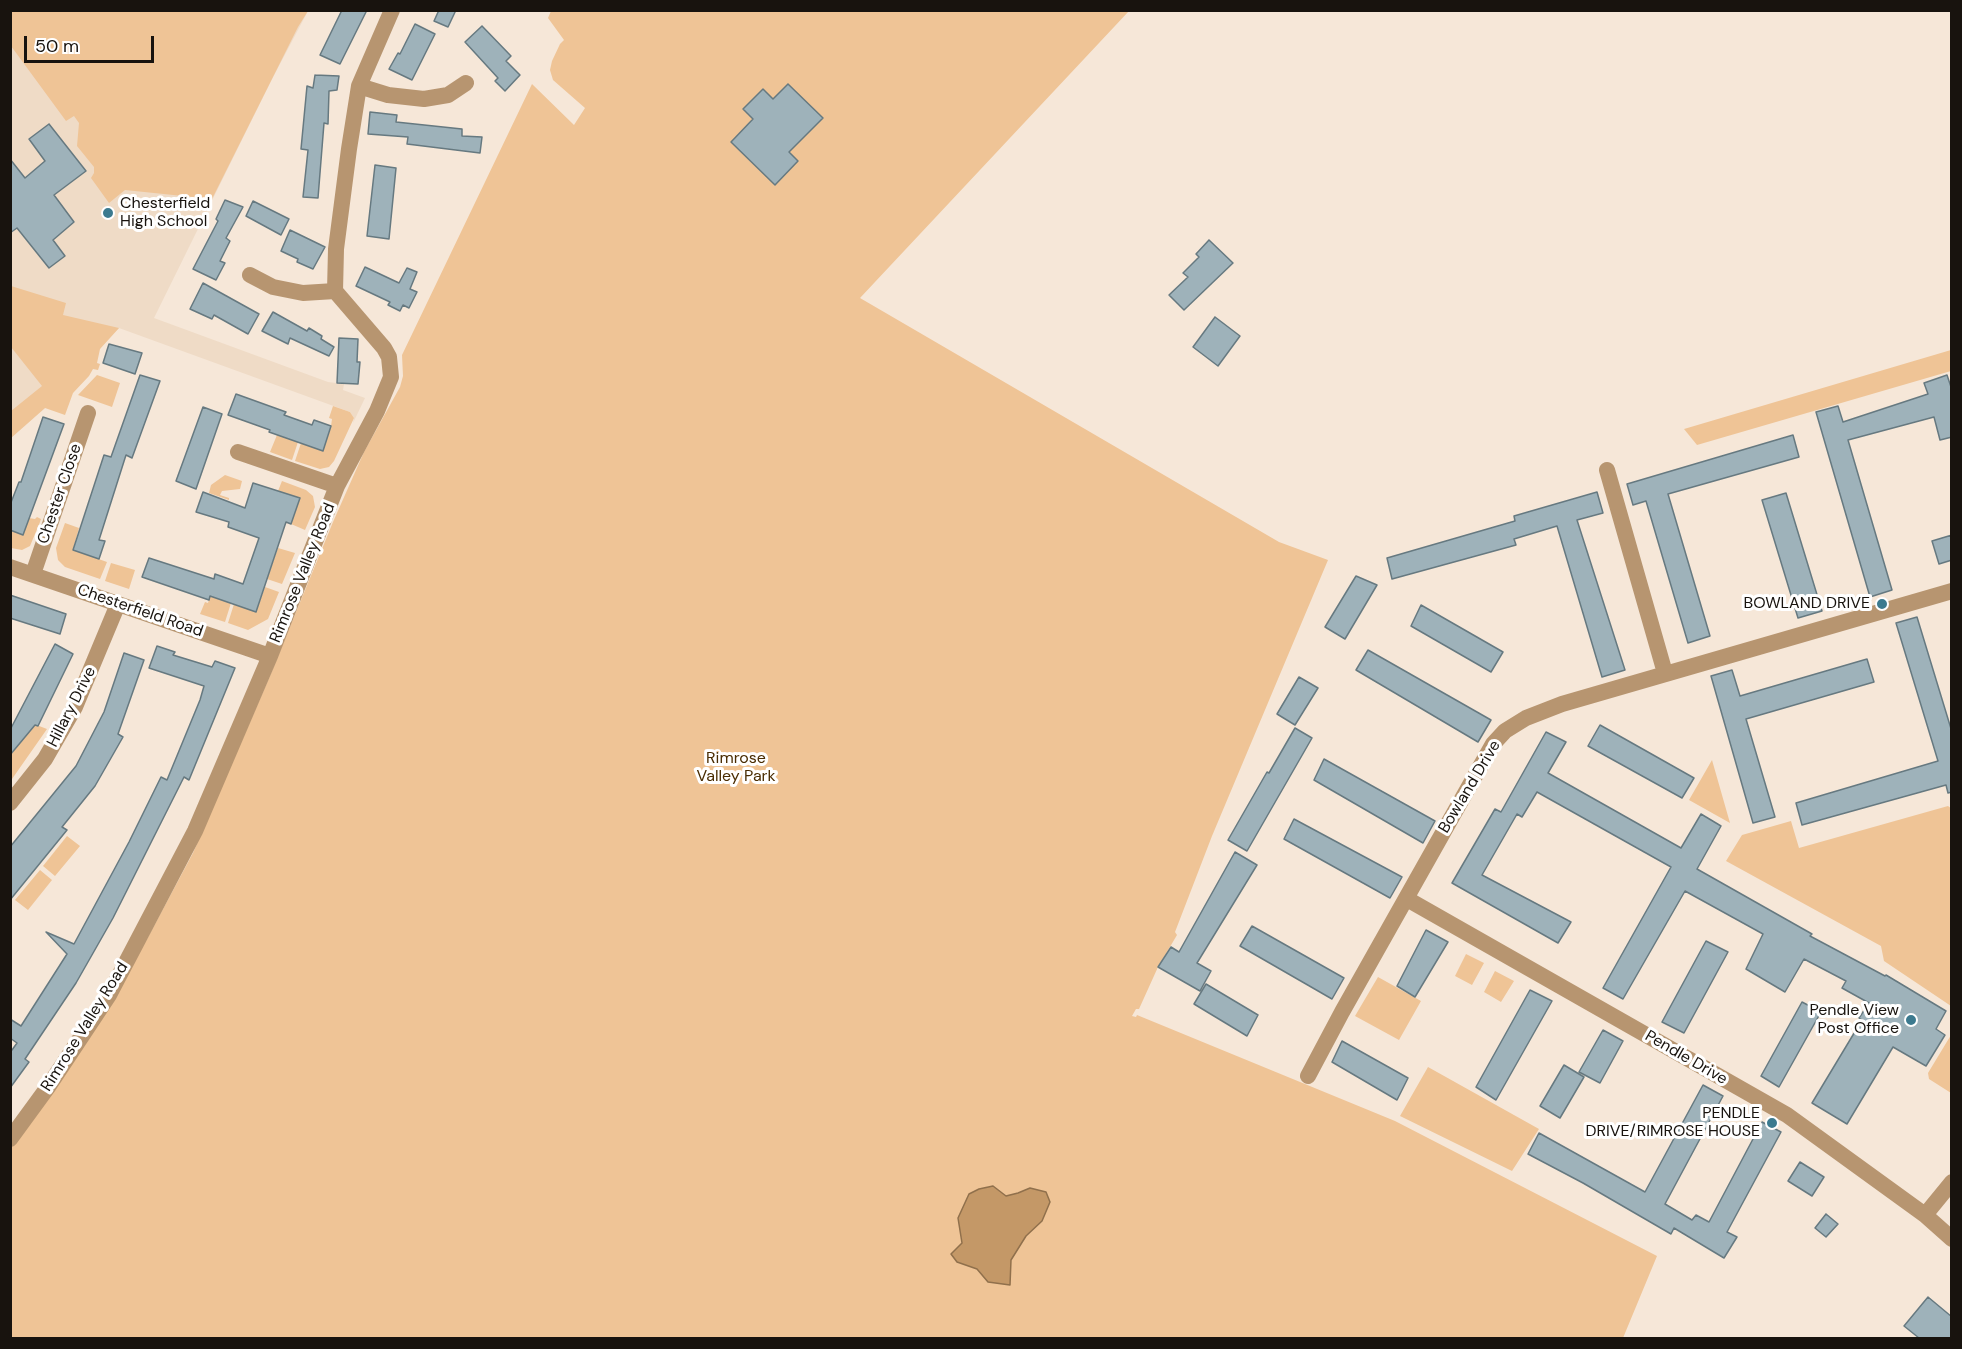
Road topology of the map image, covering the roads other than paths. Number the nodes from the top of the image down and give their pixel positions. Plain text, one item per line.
1 (392, 10) edge
2 (466, 83) dead end
3 (359, 86) junction
4 (250, 275) dead end
5 (335, 291) junction
6 (88, 413) dead end
7 (238, 452) dead end
8 (1608, 470) dead end
9 (337, 486) junction
10 (10, 567) edge
11 (33, 574) junction
12 (1952, 591) edge
13 (118, 603) junction
14 (270, 656) junction
15 (1665, 673) junction
16 (10, 803) edge
17 (1407, 899) junction
18 (1308, 1076) dead end
19 (10, 1139) edge
20 (1952, 1182) edge
21 (1924, 1215) junction
22 (1952, 1239) edge

1 - 3 street
2 - 3 street
3 - 5 street
4 - 5 street
5 - 9 street, Rimrose Valley Road
6 - 11 street, Chester Close
7 - 9 street
8 - 15 street
9 - 14 street, Rimrose Valley Road
10 - 11 street, Chesterfield Road
11 - 13 street, Chesterfield Road
12 - 15 street, Bowland Drive
13 - 14 street, Chesterfield Road
13 - 16 street, Hillary Drive
14 - 19 street, Rimrose Valley Road
15 - 17 street, Bowland Drive
17 - 18 street, Bowland Drive
17 - 21 street, Pendle Drive
20 - 21 street
21 - 22 street, Pendle Drive

